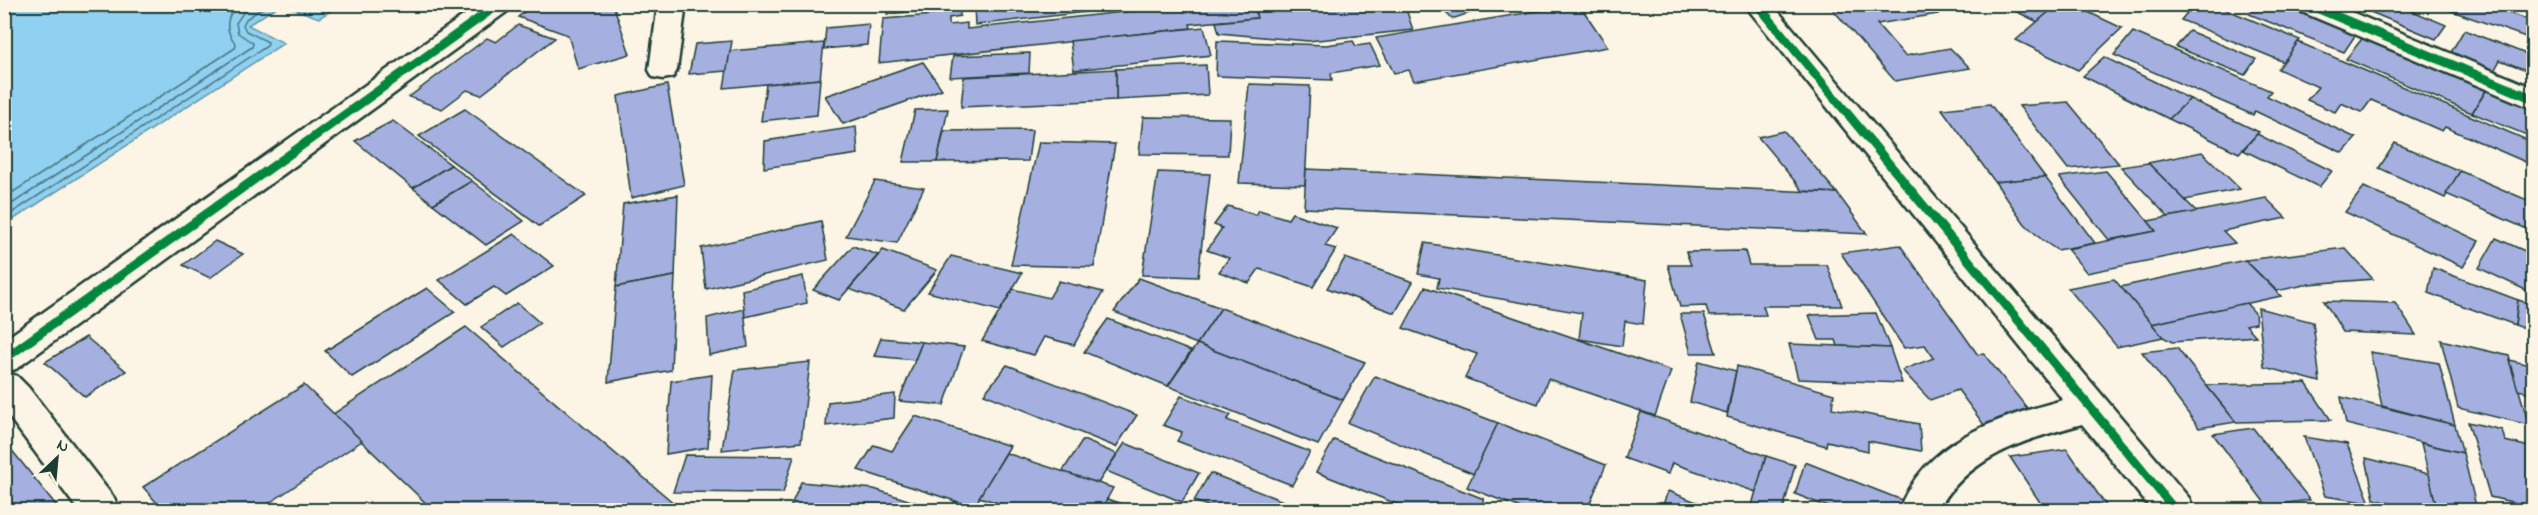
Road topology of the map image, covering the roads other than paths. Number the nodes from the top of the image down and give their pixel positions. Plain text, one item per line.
1 (499, 4) edge
2 (672, 4) edge
3 (1757, 4) edge
4 (2307, 4) edge
5 (663, 70) dead end
6 (2534, 99) edge
7 (4, 359) edge
8 (4, 387) edge
9 (2089, 407) junction
10 (100, 510) edge
11 (1918, 510) edge
12 (2175, 510) edge

1 - 7 street
2 - 5 street
3 - 9 street
4 - 6 street
8 - 10 street
9 - 11 street
9 - 12 street

